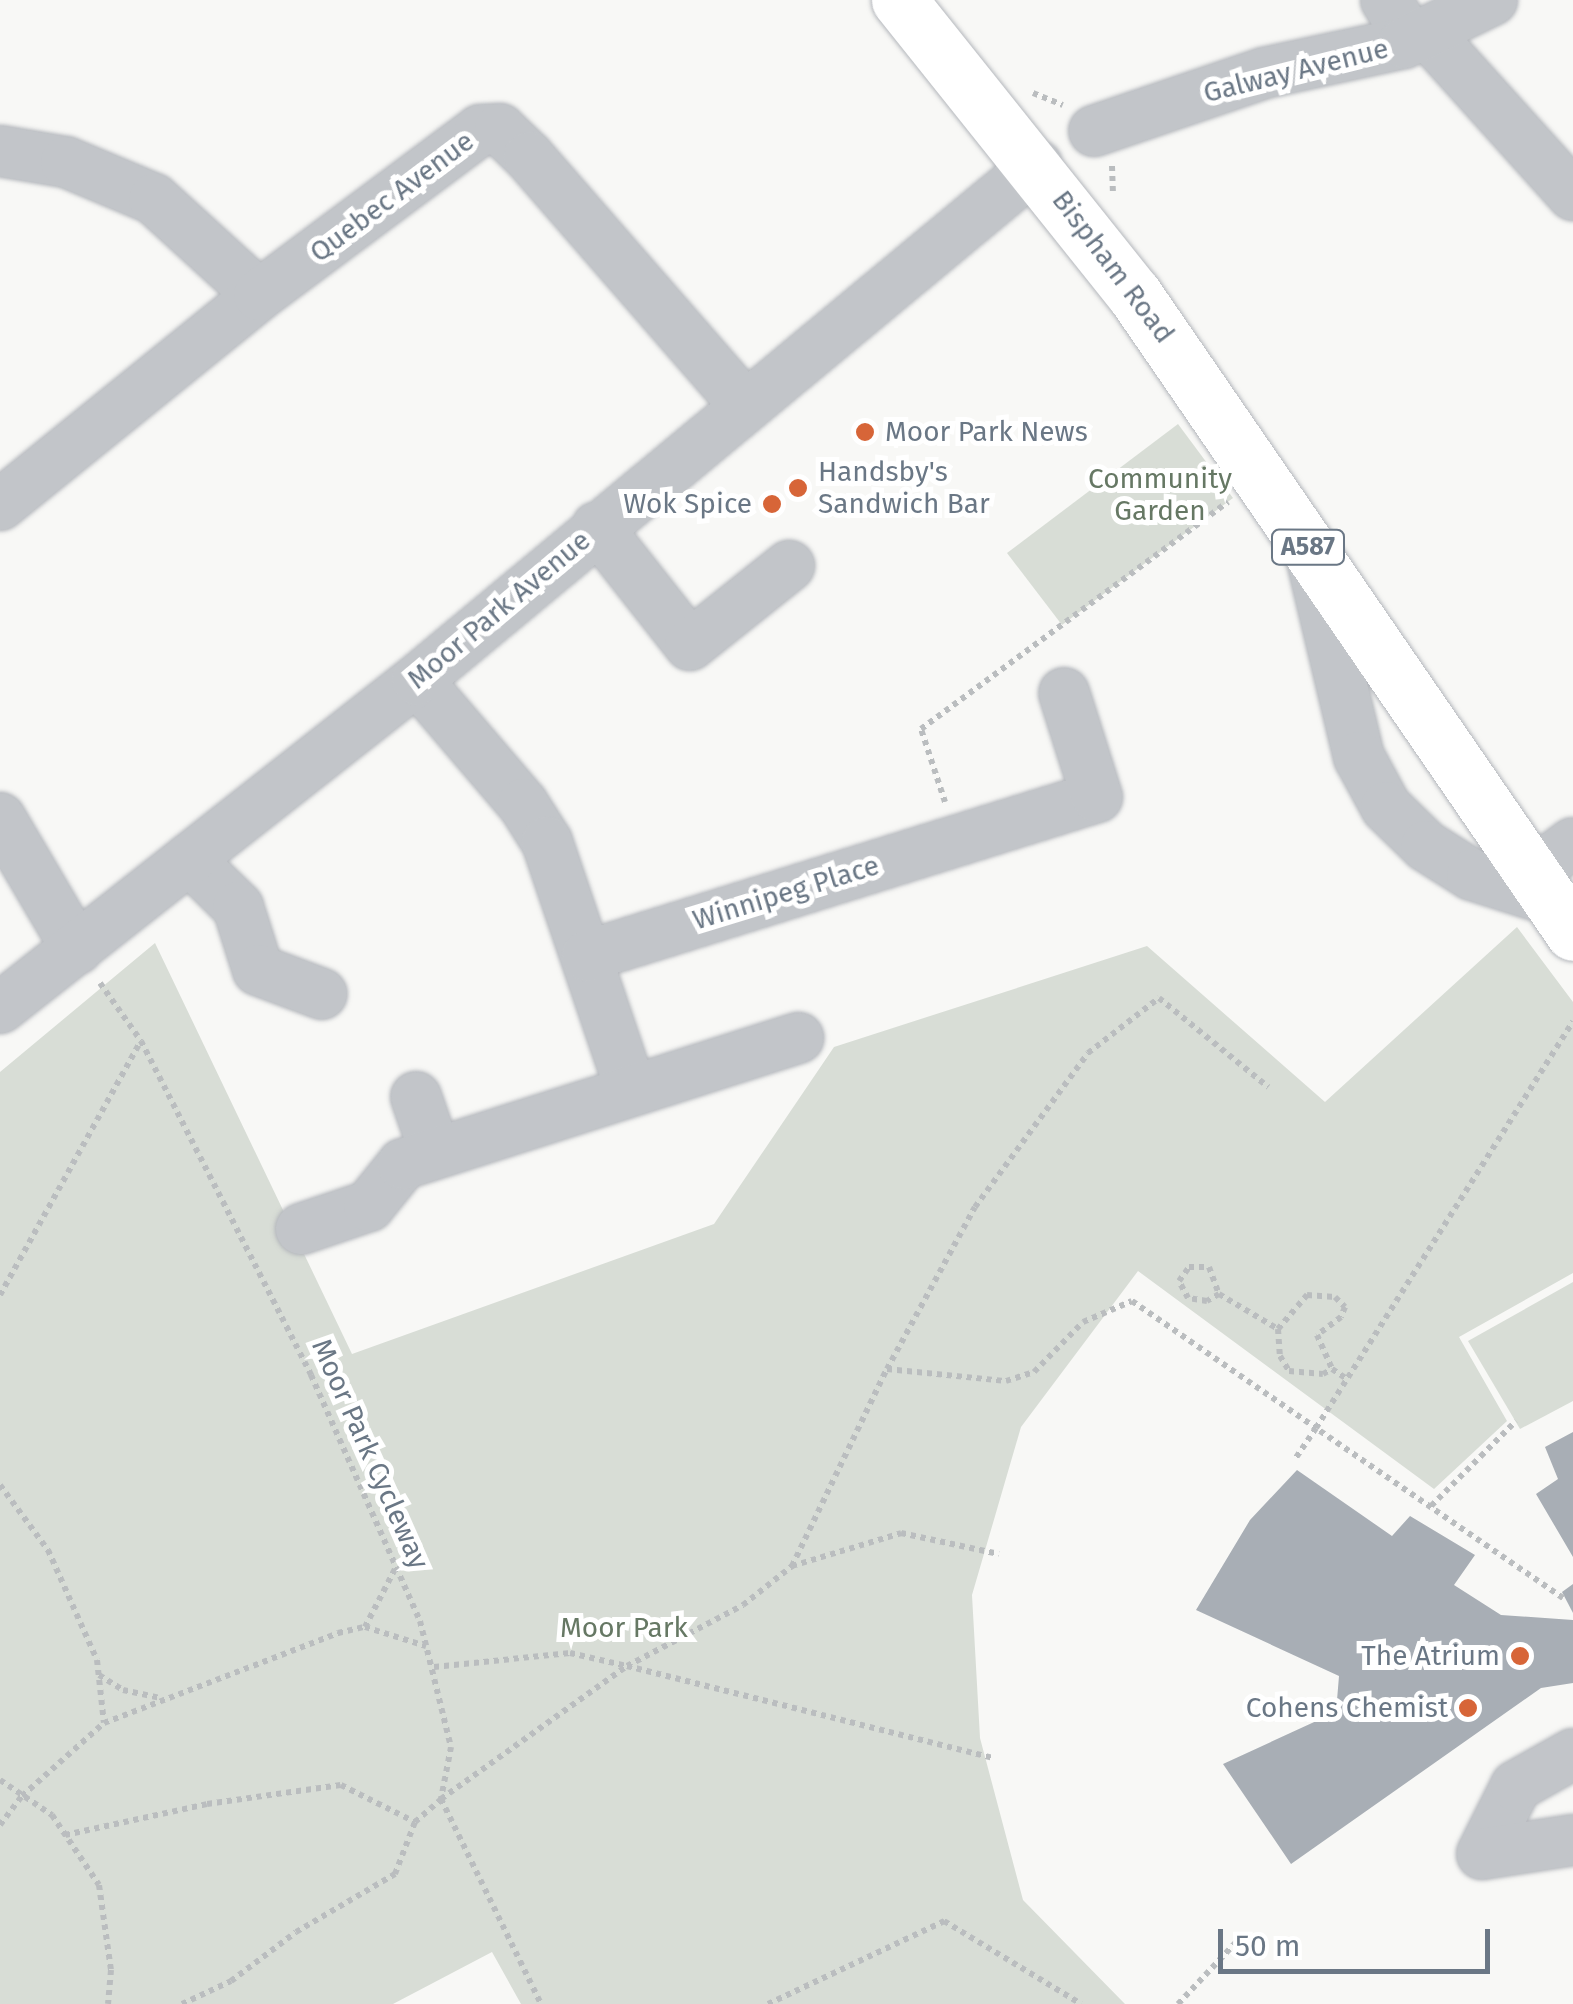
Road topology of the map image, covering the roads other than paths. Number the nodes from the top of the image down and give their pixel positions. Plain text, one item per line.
1 (899, 0) edge
2 (1492, 0) edge
3 (1408, 25) edge
4 (1094, 131) dead end
5 (0, 151) edge
6 (1037, 165) junction
7 (1573, 194) edge
8 (259, 295) junction
9 (744, 404) junction
10 (0, 505) edge
11 (597, 527) junction
12 (1309, 548) junction
13 (789, 566) dead end
14 (416, 680) junction
15 (1064, 693) dead end
16 (0, 818) edge
17 (190, 859) junction
18 (1556, 887) edge
19 (76, 948) junction
20 (587, 956) junction
21 (322, 994) dead end
22 (0, 1008) edge
23 (798, 1038) dead end
24 (631, 1090) junction
25 (416, 1097) dead end
26 (435, 1152) junction
27 (301, 1228) dead end
28 (1573, 1754) edge
29 (1573, 1840) edge

1 - 6 main road, Bispham Road / A587
2 - 3 street, Galway Avenue
3 - 4 street, Galway Avenue
3 - 7 street
5 - 8 street
6 - 9 street, Moor Park Avenue
6 - 12 main road, Bispham Road / A587
8 - 9 street, Quebec Avenue
8 - 10 street, Quebec Avenue
9 - 11 street, Moor Park Avenue
11 - 13 street
11 - 14 street, Moor Park Avenue
12 - 18 main road, Bispham Road / A587
12 - 18 street, Bispham Road
14 - 17 street, Moor Park Avenue
14 - 20 street
15 - 20 street, Winnipeg Place
16 - 19 street
17 - 19 street, Moor Park Avenue
17 - 21 street
19 - 22 street, Moor Park Avenue
20 - 24 street
23 - 24 street
24 - 26 street
25 - 26 street
26 - 27 street
28 - 29 street

